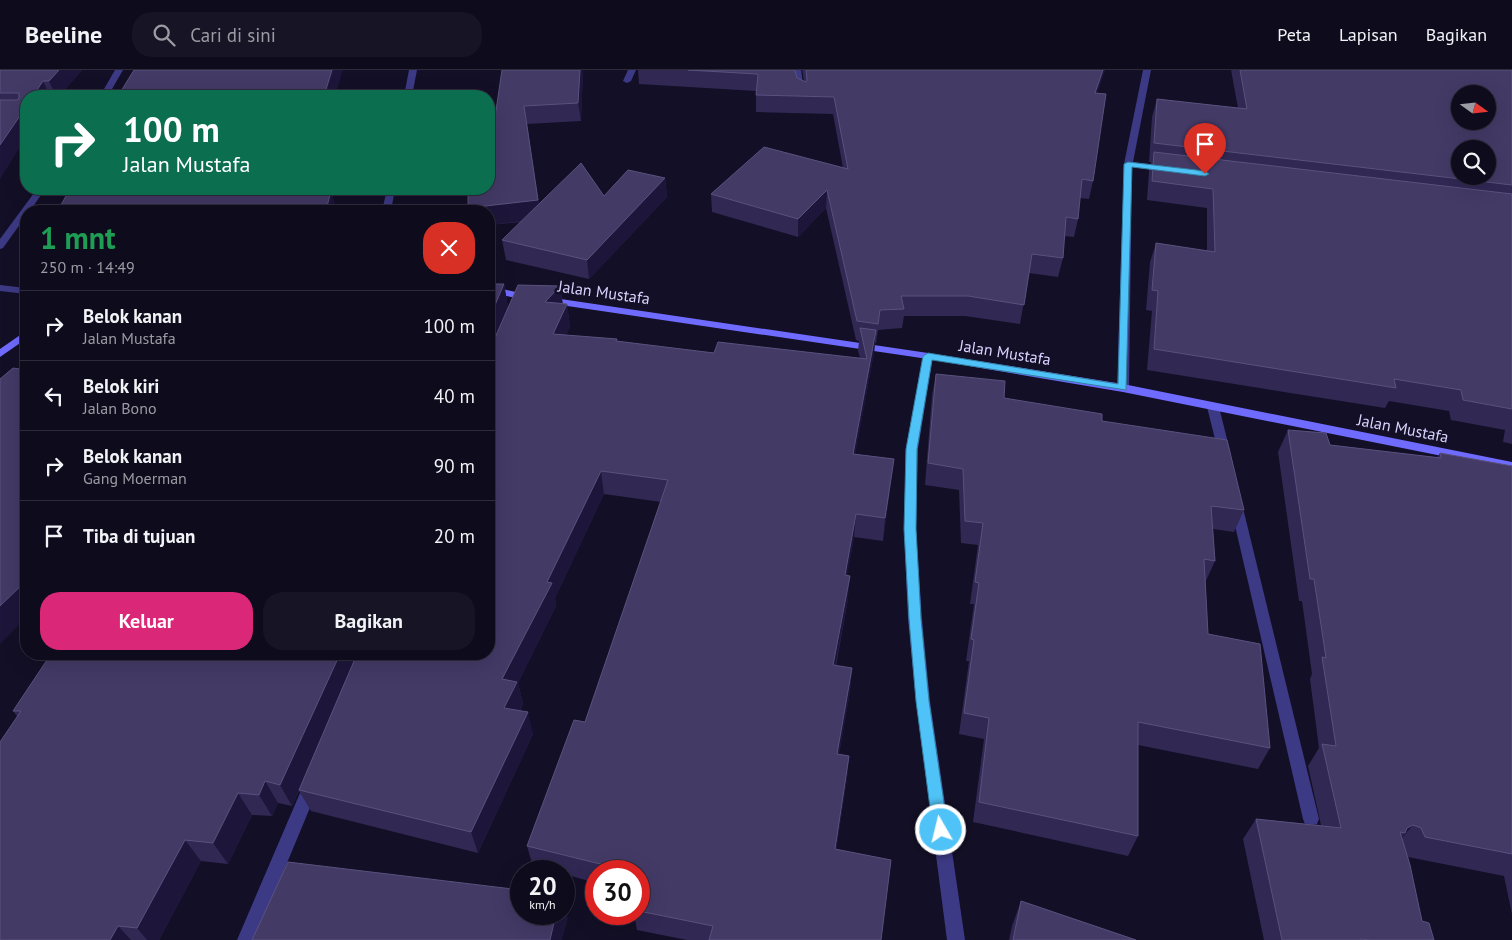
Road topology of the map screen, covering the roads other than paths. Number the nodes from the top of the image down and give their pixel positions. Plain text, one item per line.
1 (119, 70) edge
2 (412, 70) edge
3 (632, 70) edge
4 (798, 70) edge
5 (1147, 70) edge
6 (627, 81) dead end
7 (107, 90) edge
8 (409, 90) edge
9 (802, 95) edge
10 (1128, 164) junction
11 (1177, 170) edge
12 (20, 218) edge
13 (0, 246) edge
14 (0, 288) edge
15 (20, 290) edge
16 (495, 291) edge
17 (20, 339) edge
18 (0, 354) edge
19 (928, 356) junction
20 (1122, 388) junction
21 (1213, 406) junction
22 (1227, 464) edge
23 (1512, 466) edge
24 (1233, 493) edge
25 (317, 770) edge
26 (1311, 819) dead end
27 (246, 940) edge
28 (956, 940) edge

1 - 7 street
2 - 8 street
3 - 6 street
4 - 9 street
5 - 10 street
10 - 11 street
10 - 20 street
12 - 13 street
14 - 15 street
16 - 19 street, Jalan Mustafa
17 - 18 street
19 - 20 street, Jalan Mustafa
19 - 28 street
20 - 21 street, Jalan Mustafa
21 - 22 street
21 - 23 street, Jalan Mustafa
24 - 26 street
25 - 27 street

